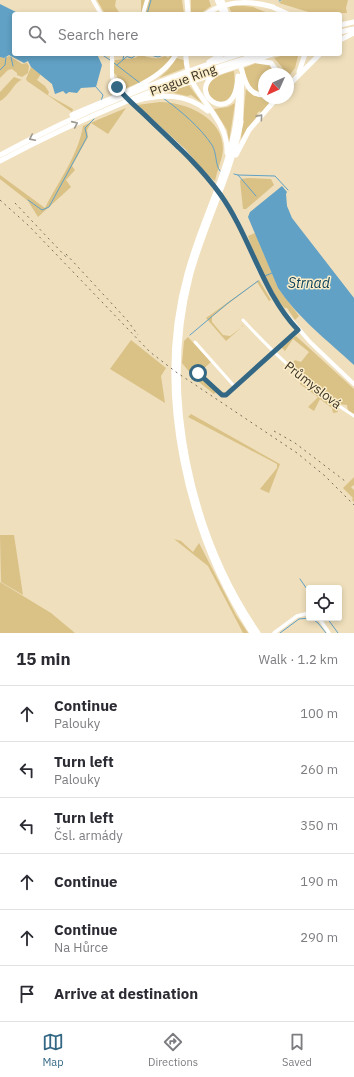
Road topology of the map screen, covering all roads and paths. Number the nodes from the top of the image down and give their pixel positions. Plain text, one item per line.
1 (147, 0) edge
2 (187, 0) edge
3 (217, 0) edge
4 (222, 0) edge
5 (257, 0) edge
6 (94, 1) edge
7 (273, 8) junction
8 (100, 12) edge
9 (144, 12) edge
10 (188, 12) edge
11 (208, 12) edge
12 (221, 12) edge
13 (226, 12) edge
14 (283, 12) edge
15 (354, 22) edge
16 (342, 24) edge
17 (354, 29) edge
18 (342, 32) edge
19 (354, 33) edge
20 (342, 39) edge
21 (112, 56) edge
22 (174, 56) edge
23 (186, 56) edge
24 (219, 56) edge
25 (234, 56) edge
26 (237, 56) edge
27 (239, 56) edge
28 (256, 56) edge
29 (265, 56) edge
30 (304, 56) edge
31 (318, 56) edge
32 (248, 60) junction
33 (228, 64) junction
34 (240, 64) junction
35 (200, 67) junction
36 (276, 68) edge
37 (222, 71) junction
38 (238, 76) junction
39 (195, 78) junction
40 (294, 78) edge
41 (294, 80) edge
42 (258, 94) edge
43 (136, 101) junction
44 (238, 104) joint
45 (272, 104) edge
46 (111, 108) junction
47 (216, 118) junction
48 (241, 122) joint
49 (54, 128) junction
50 (0, 155) edge
51 (0, 161) edge
52 (230, 162) junction
53 (214, 203) junction
54 (243, 320) dead end
55 (298, 330) junction
56 (195, 342) dead end
57 (273, 352) junction
58 (198, 373) dead end
59 (354, 384) edge
60 (177, 386) junction
61 (235, 387) junction
62 (354, 416) edge
63 (306, 614) edge
64 (321, 621) edge
65 (252, 633) edge
66 (258, 633) edge
67 (274, 633) edge
68 (329, 633) edge

1 - 9 main road
2 - 10 highway
3 - 12 highway
4 - 13 highway
5 - 7 highway
6 - 8 main road
7 - 11 highway
7 - 14 highway
15 - 16 highway
17 - 18 highway
19 - 20 highway
21 - 55 main road
22 - 49 highway
23 - 47 highway
24 - 35 highway
25 - 38 highway
26 - 33 highway, Prague Ring
27 - 34 highway
28 - 32 highway, Prague Ring
29 - 32 highway
30 - 40 highway
31 - 41 highway
32 - 33 highway, Prague Ring
32 - 36 highway
33 - 35 highway, Prague Ring
33 - 37 highway
33 - 39 highway, Prague Ring
34 - 42 highway
34 - 48 highway
35 - 49 highway, Prague Ring
37 - 38 highway
37 - 39 highway
38 - 44 highway
39 - 43 highway
39 - 46 highway, Prague Ring
43 - 46 highway
43 - 47 highway
44 - 52 highway
52 -> 45 highway
51 -> 46 highway, Prague Ring
47 - 52 highway
48 - 52 highway
49 -> 50 highway, Prague Ring
52 - 53 highway
52 - 53 highway
53 - 60 highway
54 - 57 street, Průmyslová
55 - 57 street
55 - 59 main road
56 - 61 street
57 - 61 street
57 - 62 street, Průmyslová
58 - 61 street
60 - 65 highway
60 - 66 highway
63 - 67 street
64 - 68 street

